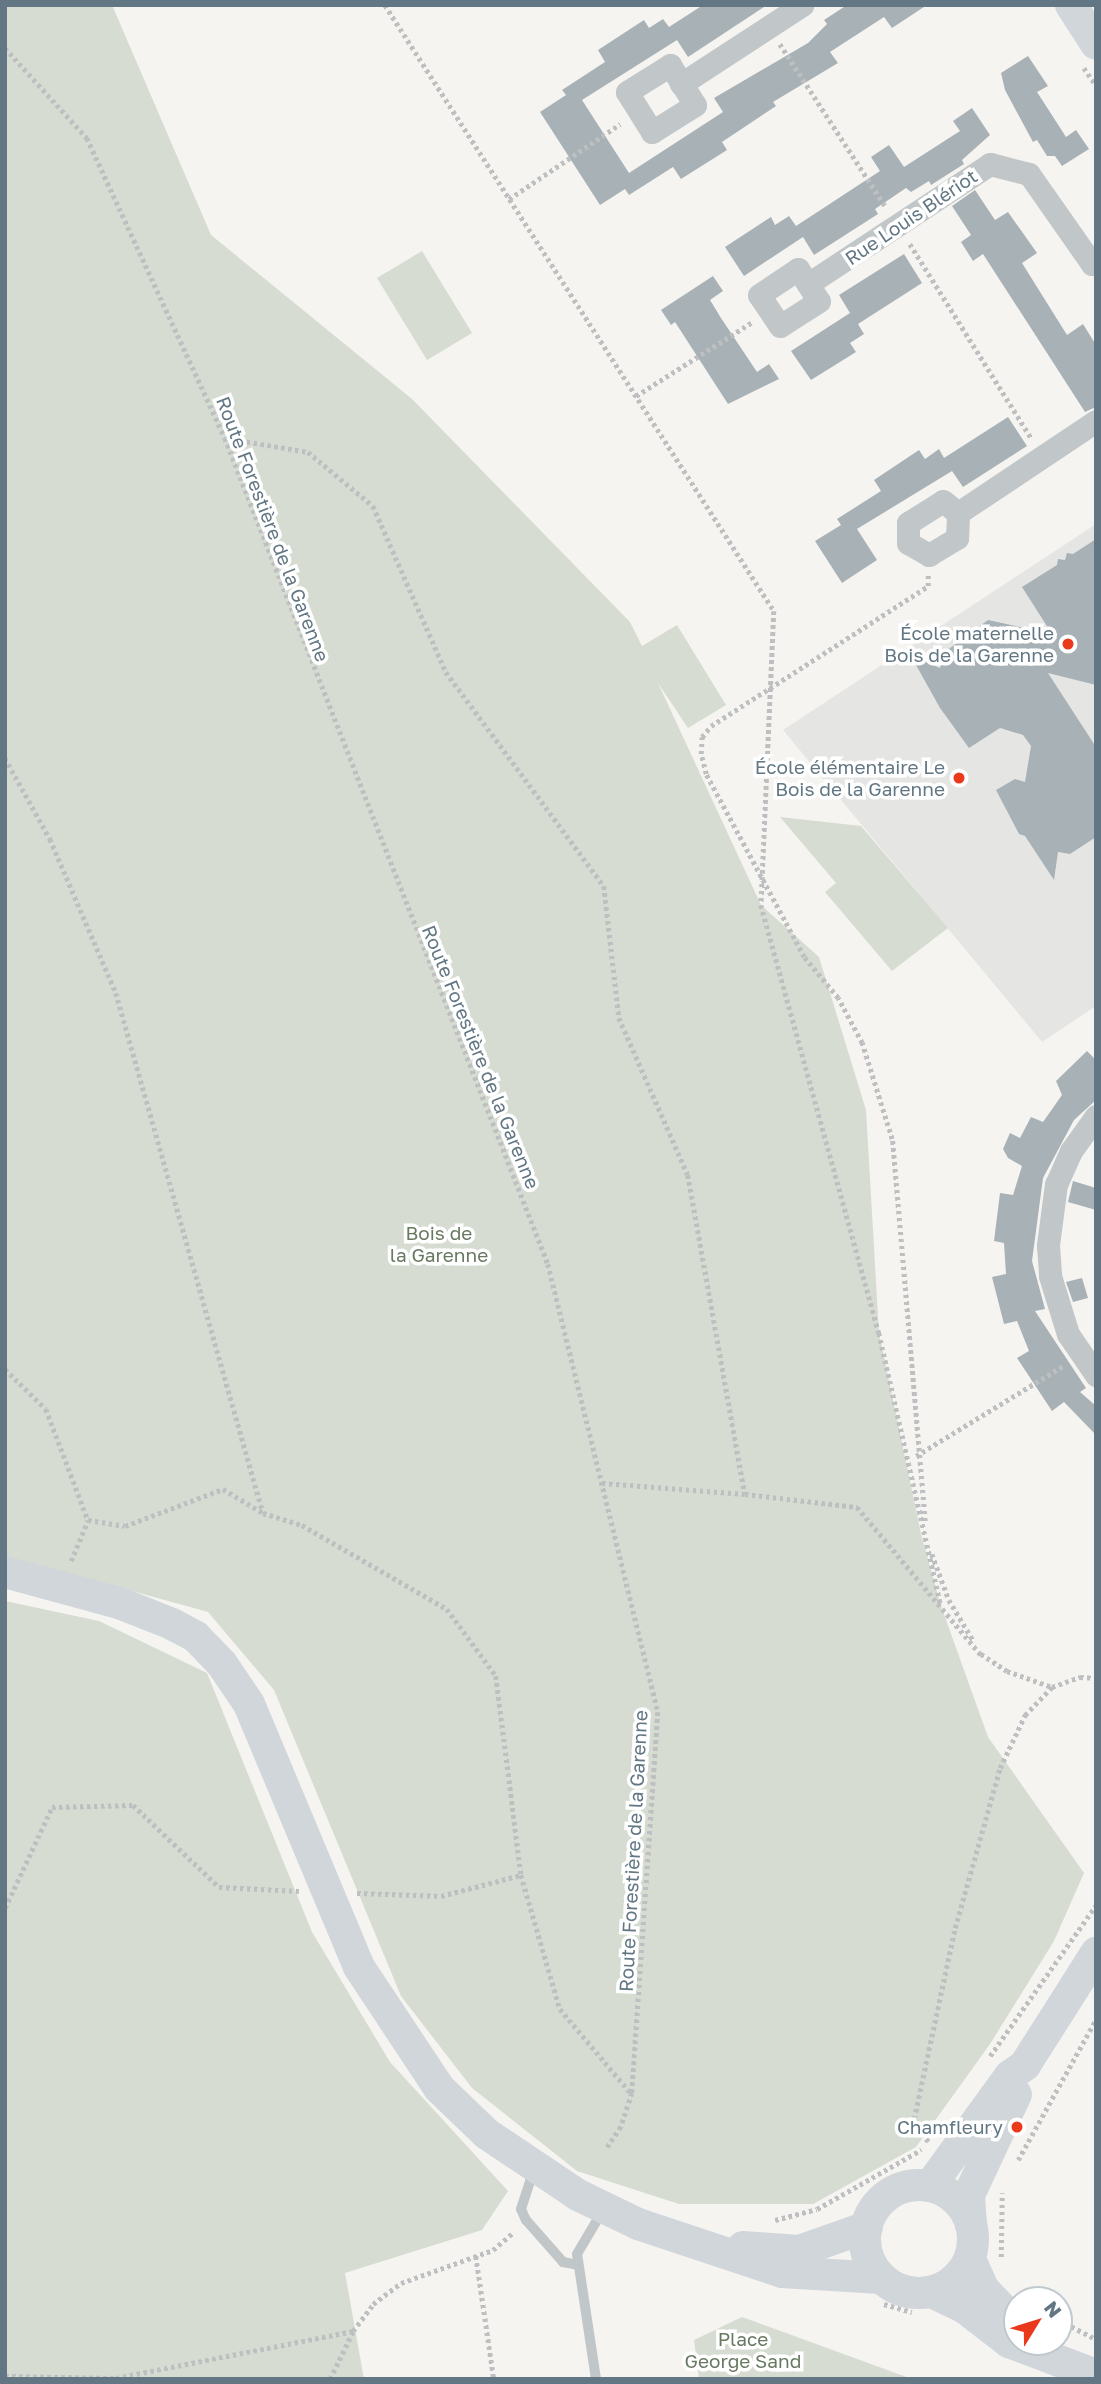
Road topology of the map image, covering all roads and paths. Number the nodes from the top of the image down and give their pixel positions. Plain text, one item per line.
1 (385, 5) edge
2 (802, 5) edge
3 (1071, 5) edge
4 (1096, 44) edge
5 (5, 48) edge
6 (681, 83) junction
7 (639, 112) junction
8 (509, 199) junction
9 (1094, 266) edge
10 (770, 311) joint
11 (636, 396) junction
12 (1096, 421) edge
13 (225, 438) junction
14 (958, 513) junction
15 (929, 555) junction
16 (771, 686) junction
17 (5, 758) edge
18 (762, 883) junction
19 (1096, 1116) edge
20 (1080, 1355) junction
21 (5, 1369) edge
22 (1096, 1376) edge
23 (916, 1456) junction
24 (602, 1483) junction
25 (745, 1494) junction
26 (263, 1513) junction
27 (88, 1520) junction
28 (5, 1572) edge
29 (60, 1586) junction
30 (941, 1606) junction
31 (982, 1656) junction
32 (1096, 1678) edge
33 (1052, 1687) junction
34 (521, 1875) junction
35 (325, 1892) junction
36 (1096, 1905) edge
37 (5, 1908) edge
38 (1096, 1953) edge
39 (1096, 2019) edge
40 (988, 2058) dead end
41 (1025, 2065) junction
42 (632, 2093) junction
43 (936, 2135) dead end
44 (929, 2144) junction
45 (607, 2148) dead end
46 (535, 2167) junction
47 (1015, 2167) dead end
48 (930, 2186) junction
49 (1002, 2189) dead end
50 (605, 2208) junction
51 (526, 2220) junction
52 (762, 2224) dead end
53 (971, 2225) junction
54 (867, 2227) junction
55 (703, 2244) junction
56 (476, 2256) junction
57 (970, 2259) junction
58 (1005, 2264) dead end
59 (578, 2265) junction
60 (881, 2278) junction
61 (932, 2292) junction
62 (1003, 2310) edge
63 (1073, 2327) edge
64 (352, 2331) junction
65 (1003, 2337) edge
66 (1096, 2339) edge
67 (1054, 2356) edge
68 (1096, 2375) edge
69 (5, 2376) edge
70 (330, 2379) edge
71 (494, 2379) edge
72 (596, 2379) edge

1 - 8 path
2 - 6 street
3 - 4 main road
5 - 13 path, Route Forestière de la Garenne
6 - 7 street
6 - 7 street
7 - 8 path
8 - 11 path
9 - 10 street, Rue Louis Blériot
10 - 11 path
11 - 16 path
12 - 14 street
13 - 24 path, Route Forestière de la Garenne
13 - 25 path
14 - 15 street
14 - 15 street
15 - 16 path
16 - 18 path
16 - 18 path
17 - 26 path
18 - 23 path
18 - 30 path
19 - 20 street
20 - 22 street
20 - 23 path
21 - 27 path
23 - 31 path
24 - 25 path
24 - 42 path, Route Forestière de la Garenne
25 - 30 path
26 - 27 path
26 - 34 path
27 - 29 path
28 - 29 main road
29 - 35 main road
30 - 31 path
31 - 33 path
32 - 33 path
33 - 44 path
34 - 35 path
34 - 42 path
35 - 37 path
35 - 46 main road
36 - 40 path
38 - 41 main road
39 - 47 path
41 - 48 main road
41 - 53 main road
42 - 45 path, Route Forestière de la Garenne
43 - 44 path
44 - 52 path
46 - 50 main road
46 - 51 lane
48 - 53 main road
48 - 54 main road
49 - 58 path
50 - 55 main road
50 - 59 lane
51 - 56 path
51 - 59 lane
53 - 57 main road
54 - 55 main road
54 - 60 main road
55 - 60 main road
56 - 64 path
56 - 71 path
57 - 61 main road
57 - 62 main road
59 - 72 lane
60 - 61 main road
61 - 65 main road
63 - 66 path
64 - 69 path
64 - 70 path
67 - 68 main road

